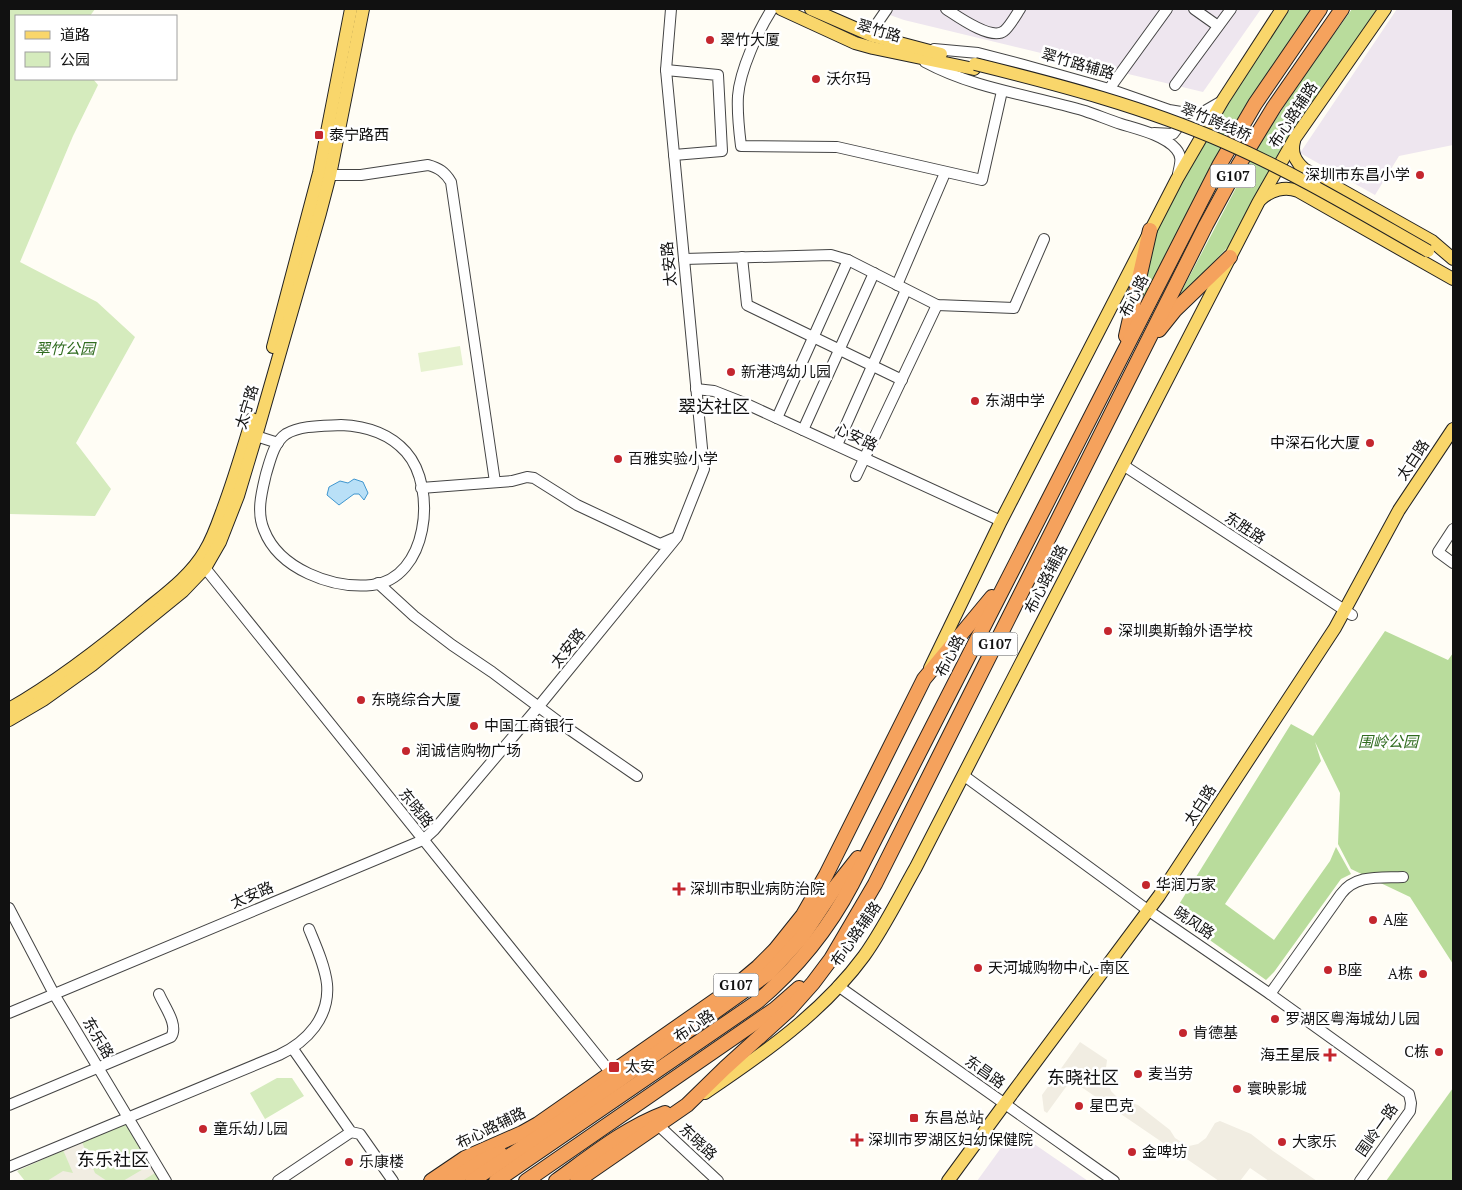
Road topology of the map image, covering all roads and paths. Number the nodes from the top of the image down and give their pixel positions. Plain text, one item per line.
1 (352, 9) edge
2 (363, 9) edge
3 (670, 9) edge
4 (772, 9) edge
5 (781, 9) edge
6 (812, 9) edge
7 (887, 9) edge
8 (946, 9) edge
9 (1020, 9) edge
10 (1168, 9) edge
11 (1194, 9) edge
12 (1231, 9) edge
13 (1282, 9) edge
14 (1320, 9) edge
15 (1342, 9) edge
16 (1385, 9) edge
17 (1218, 26) junction
18 (873, 36) junction
19 (918, 53) junction
20 (975, 66) joint
21 (666, 70) junction
22 (1175, 85) dead end
23 (1110, 89) junction
24 (1002, 91) junction
25 (1223, 100) junction
26 (1170, 110) junction
27 (1148, 133) junction
28 (1295, 138) junction
29 (674, 154) junction
30 (1304, 169) junction
31 (945, 172) junction
32 (330, 175) junction
33 (1177, 179) junction
34 (1298, 191) junction
35 (1258, 203) junction
36 (1150, 230) junction
37 (1044, 239) dead end
38 (1426, 254) junction
39 (742, 257) junction
40 (1230, 257) junction
41 (684, 259) junction
42 (848, 260) junction
43 (1453, 261) edge
44 (1437, 270) junction
45 (1453, 272) edge
46 (874, 273) junction
47 (1453, 279) edge
48 (902, 287) junction
49 (938, 305) junction
50 (813, 337) junction
51 (839, 350) junction
52 (1140, 354) junction
53 (1121, 355) junction
54 (872, 365) junction
55 (902, 380) junction
56 (696, 389) junction
57 (777, 418) junction
58 (1453, 429) edge
59 (803, 430) junction
60 (256, 436) junction
61 (278, 443) junction
62 (1453, 443) edge
63 (837, 445) junction
64 (865, 458) junction
65 (1123, 465) junction
66 (856, 476) dead end
67 (496, 482) junction
68 (421, 488) junction
69 (1001, 521) junction
70 (1453, 529) edge
71 (677, 536) junction
72 (1453, 563) edge
73 (202, 564) junction
74 (1010, 575) junction
75 (378, 583) junction
76 (1348, 613) junction
77 (924, 679) junction
78 (539, 706) junction
79 (9, 709) edge
80 (9, 720) edge
81 (963, 775) junction
82 (637, 776) dead end
83 (878, 832) junction
84 (423, 840) junction
85 (1403, 877) dead end
86 (9, 908) edge
87 (1152, 913) junction
88 (309, 929) dead end
89 (846, 932) junction
90 (838, 986) junction
91 (54, 994) junction
92 (159, 994) dead end
93 (1270, 994) junction
94 (9, 1013) edge
95 (293, 1049) junction
96 (99, 1068) junction
97 (611, 1073) junction
98 (1409, 1094) joint
99 (9, 1105) edge
100 (687, 1105) junction
101 (1007, 1106) junction
102 (129, 1118) junction
103 (658, 1124) junction
104 (550, 1129) junction
105 (351, 1132) junction
106 (10, 1165) edge
107 (476, 1179) edge
108 (166, 1181) edge
109 (278, 1181) edge
110 (393, 1181) edge
111 (431, 1181) edge
112 (451, 1181) edge
113 (496, 1181) edge
114 (526, 1181) edge
115 (556, 1181) edge
116 (578, 1181) edge
117 (718, 1181) edge
118 (948, 1181) edge
119 (958, 1181) edge
120 (1114, 1181) edge
121 (1360, 1181) edge

1 - 73 main road, 太宁路
2 - 32 main road, 太宁路
3 - 21 street, 太安路
4 - 31 street
5 - 19 main road, 翠竹路
6 - 18 main road, 翠竹路
7 - 18 street
8 - 9 street
10 - 23 street
11 - 17 street
12 - 17 street
13 - 25 main road, 布心路辅路
14 - 53 highway, 布心路 / G107
15 - 52 highway, G107
16 - 28 main road, 布心路辅路
17 - 22 street
18 - 19 main road, 翠竹路
19 - 20 main road, 翠竹路
19 - 23 street, 翠竹路辅路
19 - 24 street
20 - 38 main road, 翠竹跨线桥, bridge
21 - 29 street, 太安路
21 - 29 street
23 - 26 street, 翠竹路辅路
24 - 27 street
24 - 31 street
25 - 26 street, 翠竹路辅路
25 - 33 main road, 布心路辅路
26 - 27 street
27 - 33 street
28 - 30 main road
28 - 35 main road, 布心路辅路
29 - 41 street, 太安路
30 - 34 main road
30 - 43 main road
31 - 48 street
32 - 60 main road, 太宁路
32 - 67 street
33 - 36 main road, 布心路辅路
34 - 35 main road
34 - 44 main road
35 - 40 main road, 布心路辅路
36 - 53 highway
36 - 69 main road, 布心路辅路
37 - 49 street
38 - 43 main road
38 - 44 main road
38 - 45 main road
39 - 41 street
39 - 42 street
39 - 50 street
40 - 52 highway
40 - 65 main road, 布心路辅路
41 - 56 street, 太安路
42 - 46 street
42 - 50 street
44 - 47 main road
46 - 48 street
46 - 51 street
48 - 49 street
48 - 54 street
49 - 55 street
50 - 51 street
50 - 57 street
51 - 54 street
51 - 59 street
52 - 89 highway, G107
53 - 74 highway, 布心路 / G107
54 - 55 street
54 - 63 street
55 - 64 street
56 - 57 street, 心安路
56 - 71 street, 太安路
57 - 59 street, 心安路
58 - 76 main road, 太白路
59 - 63 street, 心安路
60 - 61 street
60 - 73 main road, 太宁路
61 - 68 street
61 - 75 street
62 - 76 main road, 太白路
63 - 64 street, 心安路
64 - 66 street
64 - 69 street, 心安路
65 - 76 street, 东胜路
65 - 81 main road, 布心路辅路
67 - 68 street
67 - 71 street
68 - 75 street
69 - 77 main road, 布心路辅路
70 - 72 street
71 - 78 street, 太安路
73 - 79 main road, 太宁路
73 - 80 main road, 太宁路
73 - 84 street, 东晓路
74 - 77 highway, 布心路辅路 / G107
74 - 83 highway, 布心路
75 - 78 street
76 - 87 main road, 太白路
77 - 97 highway, 布心路辅路 / G107
78 - 82 street
78 - 84 street, 太安路
81 - 87 street, 晓风路
81 - 90 main road, 布心路辅路
83 - 104 highway
83 - 113 highway, 布心路
84 - 91 street, 太安路
84 - 97 street, 东晓路
85 - 93 street
86 - 91 street, 东乐路
87 - 93 street, 晓风路
87 - 101 main road, 太白路
88 - 95 street
89 - 100 highway, G107
89 - 114 highway
90 - 100 main road, 布心路辅路
90 - 101 street, 东昌路
91 - 94 street, 太安路
91 - 96 street, 东乐路
92 - 96 street
93 - 98 street, 晓风路
95 - 102 street
95 - 105 street
96 - 99 street
96 - 102 street, 东乐路
97 - 111 highway, 布心路辅路 / G107
98 - 121 street, 围岭一路
100 - 103 highway, 布心路辅路 / G107
100 - 115 highway
101 - 118 main road, 太白路
101 - 119 main road, 太白路
101 - 120 street, 东昌路
102 - 106 street
102 - 108 street, 东乐路
103 - 116 highway, 布心路辅路 / G107
103 - 117 street, 东晓路
104 - 107 highway
104 - 112 highway
105 - 109 street
105 - 110 street

